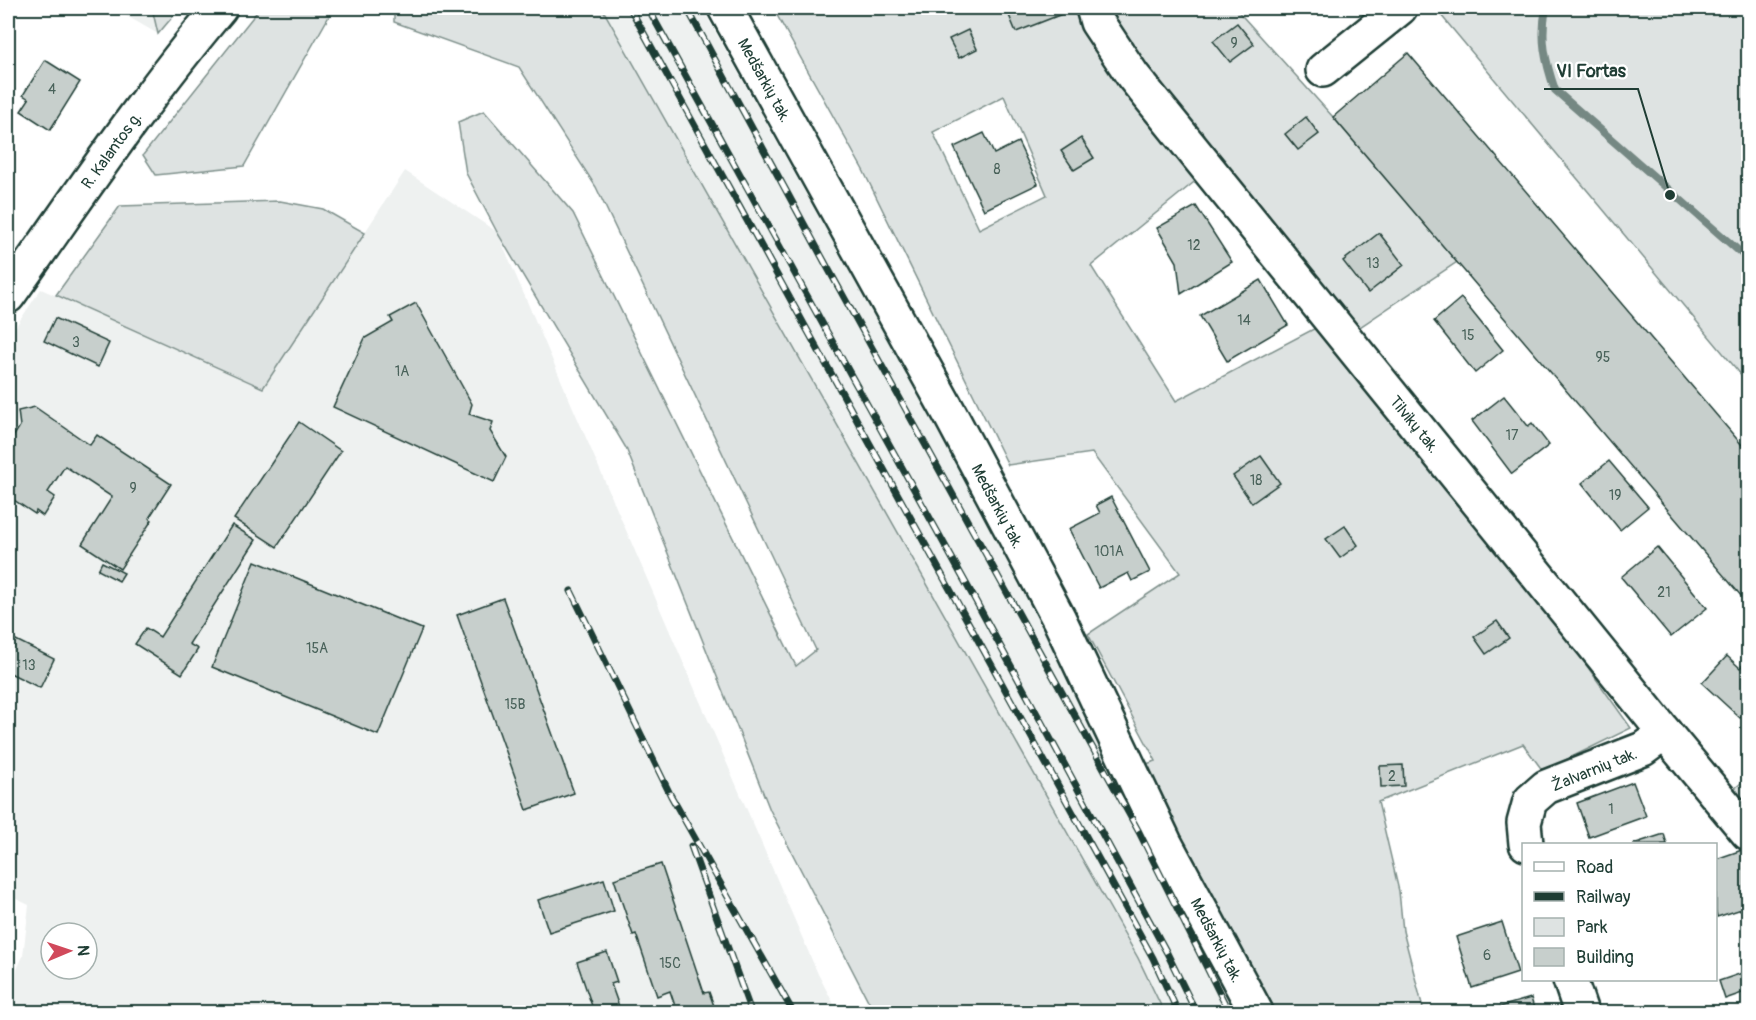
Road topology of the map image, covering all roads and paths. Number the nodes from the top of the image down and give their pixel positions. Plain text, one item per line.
1 (220, 8) edge
2 (725, 8) edge
3 (1093, 8) edge
4 (1400, 8) edge
5 (1323, 70) dead end
6 (8, 296) edge
7 (1665, 733) junction
8 (1749, 833) edge
9 (1526, 843) edge
10 (1570, 981) edge
11 (1256, 1012) edge
12 (1581, 1012) edge

1 - 6 street, R. Kalantos g.
2 - 11 street, Medšarkių tak.
3 - 7 street, Tilvikų tak.
4 - 5 street
7 - 8 street, Tilvikų tak.
7 - 9 street, Žalvarnių tak.
10 - 12 street

